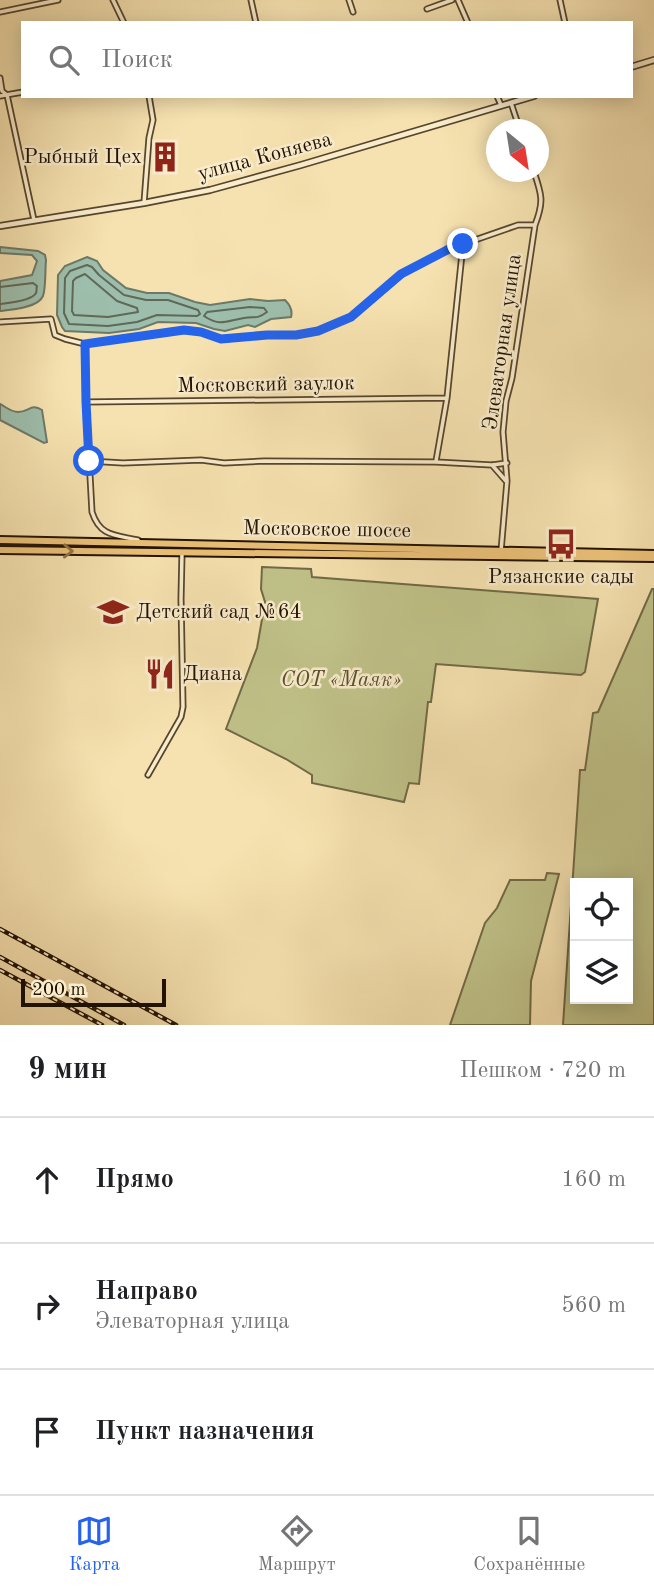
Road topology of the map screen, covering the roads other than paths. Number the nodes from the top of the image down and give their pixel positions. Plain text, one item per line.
1 (58, 0) edge
2 (113, 0) edge
3 (251, 0) edge
4 (349, 0) edge
5 (452, 0) edge
6 (458, 0) edge
7 (560, 0) edge
8 (427, 9) dead end
9 (0, 12) edge
10 (353, 12) dead end
11 (123, 21) edge
12 (256, 21) edge
13 (467, 21) edge
14 (565, 21) edge
15 (654, 60) edge
16 (633, 66) edge
17 (0, 79) edge
18 (21, 92) edge
19 (7, 95) junction
20 (0, 96) edge
21 (149, 98) edge
22 (499, 98) edge
23 (527, 98) edge
24 (511, 103) junction
25 (501, 105) junction
26 (516, 119) edge
27 (537, 182) edge
28 (144, 203) junction
29 (34, 220) junction
30 (535, 225) junction
31 (0, 226) edge
32 (463, 244) junction
33 (0, 323) edge
34 (85, 344) junction
35 (447, 398) junction
36 (86, 402) junction
37 (89, 461) junction
38 (436, 462) junction
39 (507, 463) junction
40 (492, 465) junction
41 (507, 483) junction
42 (0, 540) edge
43 (156, 544) junction
44 (0, 551) edge
45 (501, 551) junction
46 (182, 553) junction
47 (654, 556) edge
48 (148, 775) dead end

1 - 9 street
2 - 11 street
3 - 12 street
4 - 10 street
5 - 8 street
6 - 13 street
7 - 14 street
15 - 16 street
17 - 19 street
18 - 19 street
19 - 20 street
19 - 29 street
21 - 28 street
22 - 25 street
23 - 24 street, улица Коняева
24 - 25 street, улица Коняева
24 - 26 street
25 - 28 street, улица Коняева
27 - 30 street, Элеваторная улица
28 - 29 street, улица Коняева
29 - 31 street, улица Коняева
30 - 32 street, Элеваторная улица
30 - 39 street, Элеваторная улица
32 - 34 street, Элеваторная улица
32 - 35 street
33 - 34 street
34 - 36 street
35 - 36 street, Московский заулок
35 - 38 street
36 - 37 street
37 - 38 street
37 - 43 street
38 - 40 street
39 - 40 street
39 - 41 street, Элеваторная улица
40 - 41 street
41 - 45 street, Элеваторная улица
42 - 43 highway, Московское шоссе
43 - 45 highway, Московское шоссе
44 -> 46 highway, Московское шоссе
45 - 47 highway, Московское шоссе
46 - 47 highway, Московское шоссе
46 - 48 street

